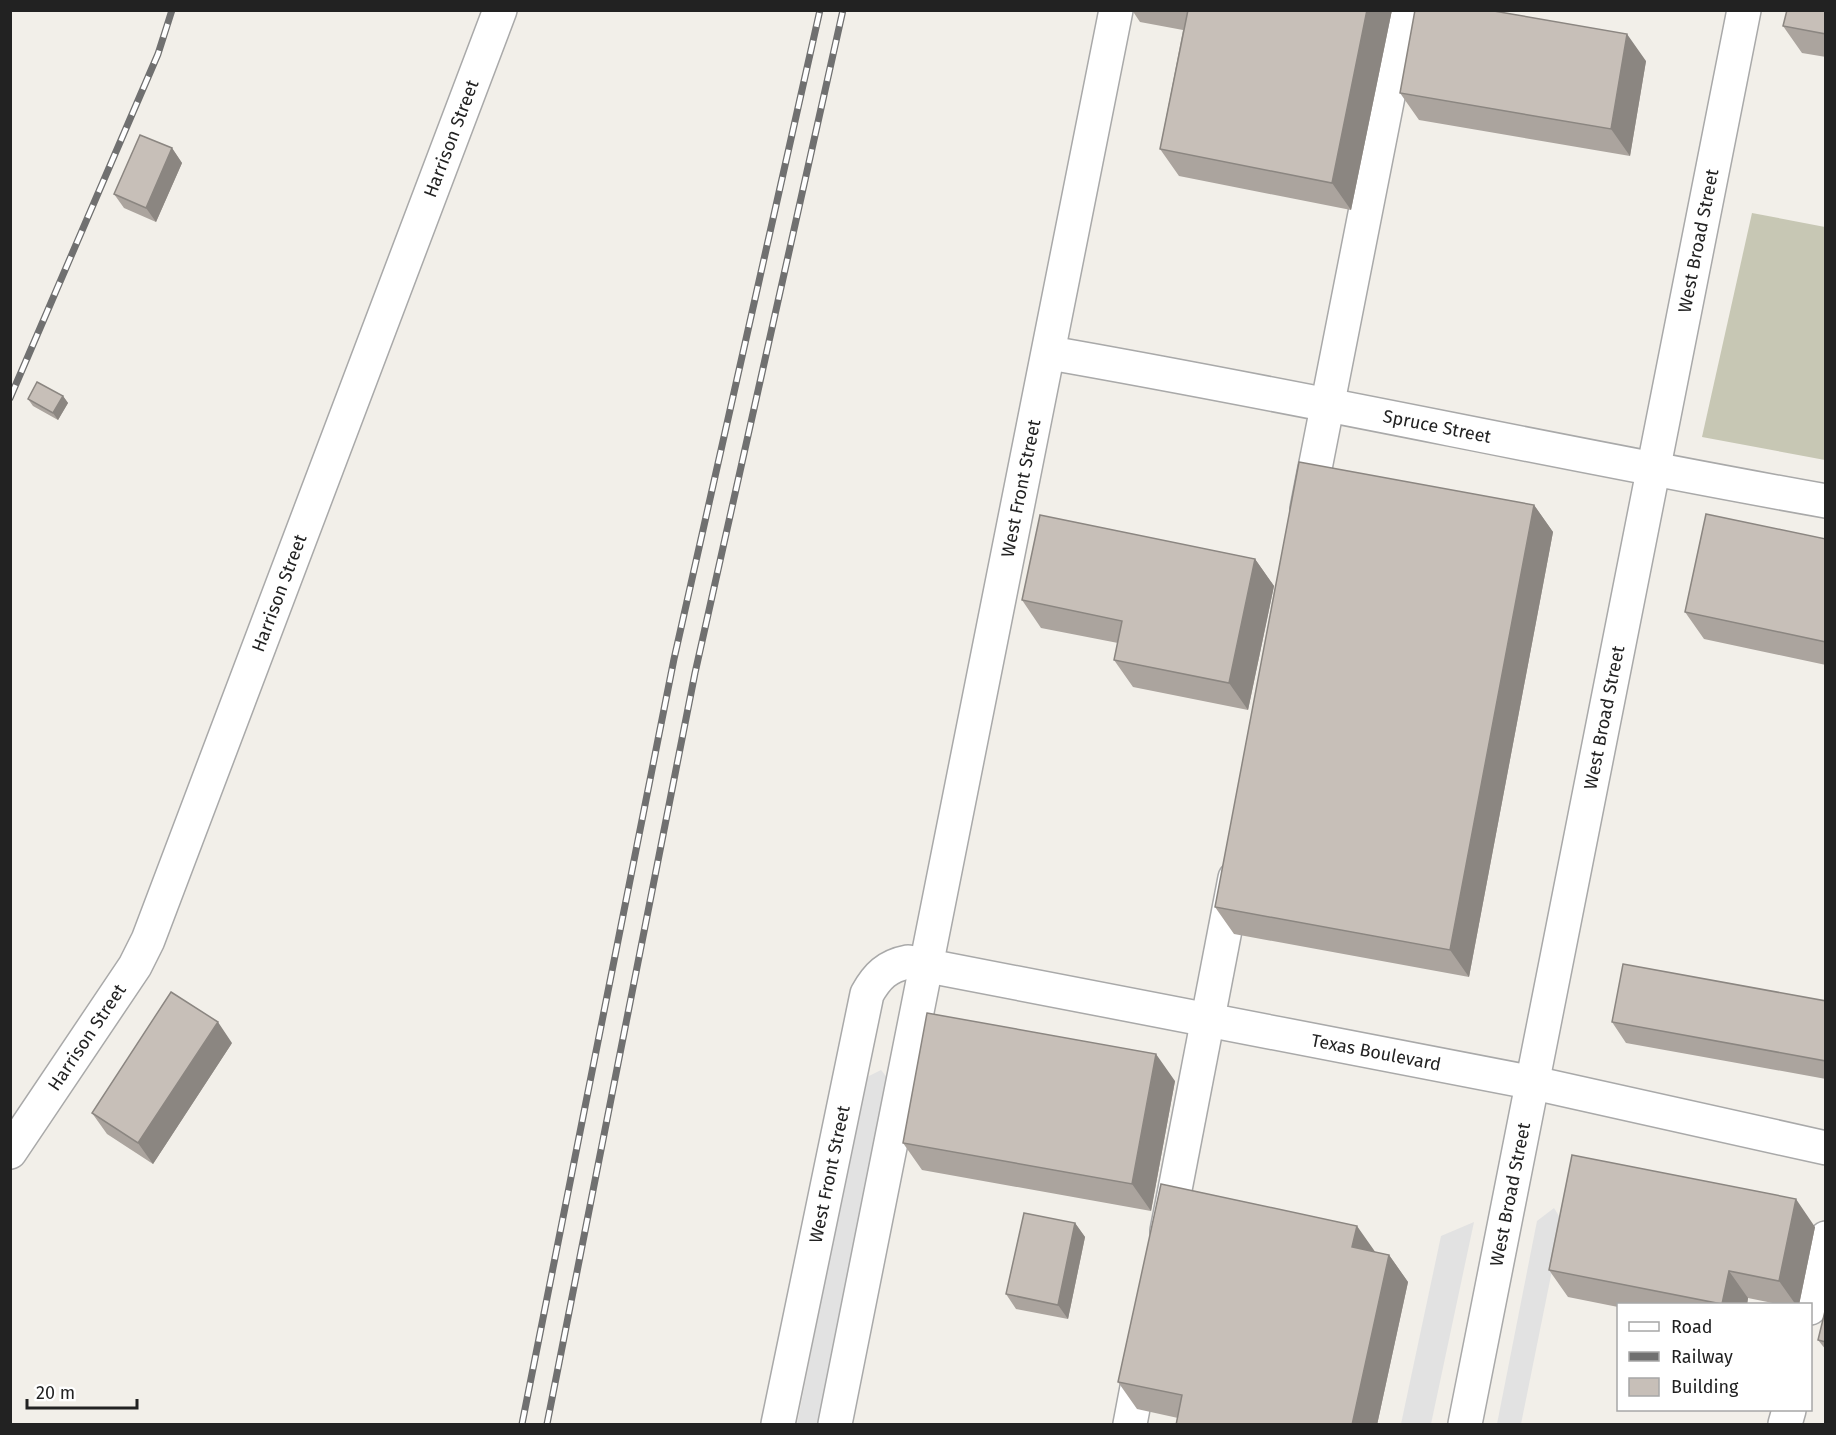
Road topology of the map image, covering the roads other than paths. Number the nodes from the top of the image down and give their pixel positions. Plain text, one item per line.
1 (500, 10) edge
2 (1116, 10) edge
3 (1405, 10) edge
4 (1744, 10) edge
5 (1050, 352) junction
6 (1328, 403) junction
7 (1652, 470) junction
8 (1826, 501) edge
9 (1300, 543) edge
10 (1241, 846) edge
11 (926, 966) junction
12 (1207, 1020) junction
13 (1534, 1083) junction
14 (1826, 1148) edge
15 (10, 1152) edge
16 (1826, 1238) edge
17 (1161, 1263) edge
18 (1811, 1303) edge
19 (1148, 1332) edge
20 (778, 1425) edge
21 (835, 1425) edge
22 (1130, 1425) edge
23 (1465, 1425) edge

1 - 15 street, Harrison Street
2 - 5 street, West Front Street
3 - 6 street
4 - 7 street, West Broad Street
5 - 6 street, Spruce Street
5 - 11 street, West Front Street
6 - 7 street, Spruce Street
6 - 9 street
7 - 8 street, Spruce Street
7 - 13 street, West Broad Street
10 - 12 street
11 - 12 street, Texas Boulevard
11 - 20 street, West Front Street
11 - 21 street, West Front Street
12 - 13 street, Texas Boulevard
12 - 17 street
13 - 14 street, Texas Boulevard
13 - 23 street, West Broad Street
16 - 18 street
19 - 22 street

